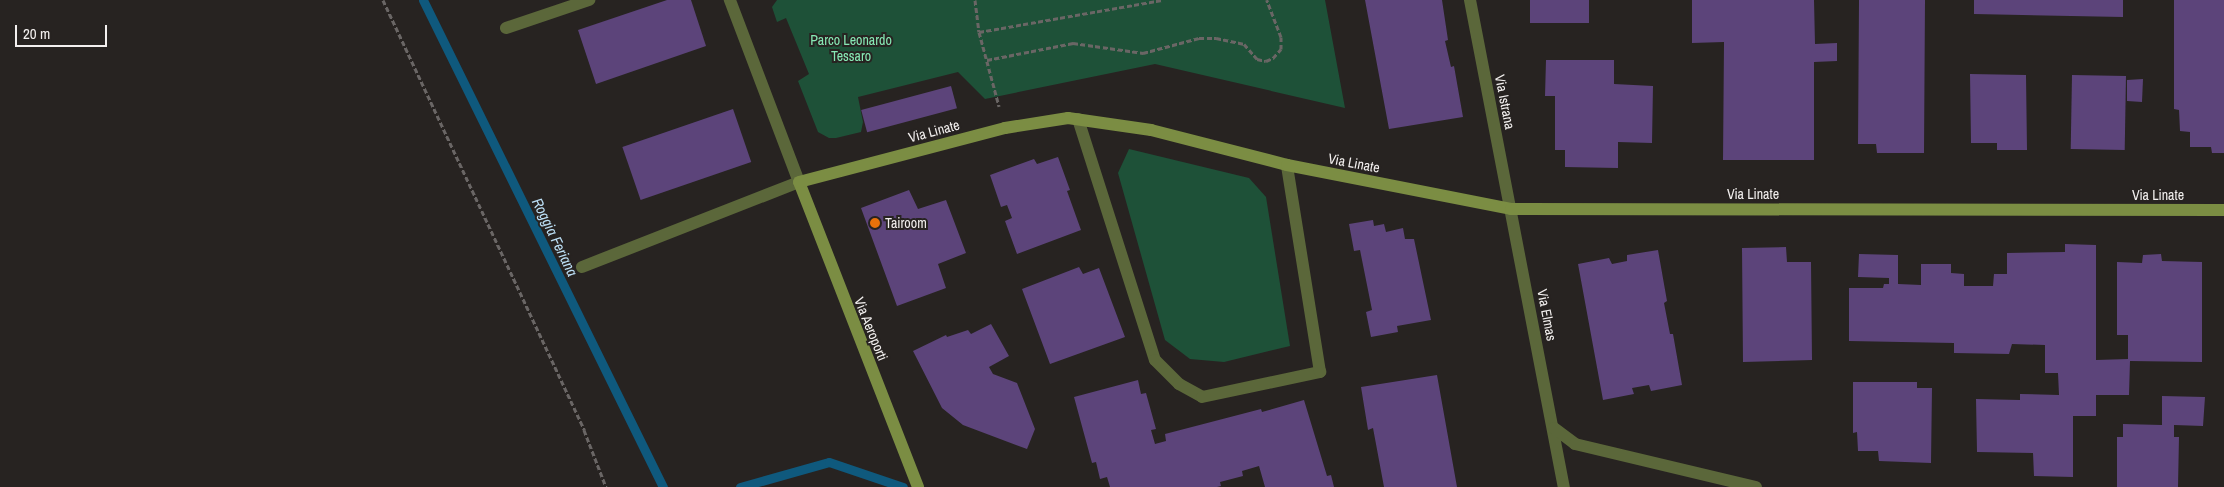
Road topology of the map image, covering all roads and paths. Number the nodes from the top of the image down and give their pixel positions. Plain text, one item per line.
1 (383, 0) edge
2 (589, 0) edge
3 (730, 0) edge
4 (975, 0) edge
5 (1164, 0) edge
6 (1267, 0) edge
7 (1470, 0) edge
8 (506, 28) dead end
9 (979, 32) junction
10 (987, 60) junction
11 (1078, 119) junction
12 (1005, 128) junction
13 (1287, 165) junction
14 (799, 182) junction
15 (1511, 209) junction
16 (2224, 210) edge
17 (582, 267) dead end
18 (1554, 428) junction
19 (606, 487) edge
20 (918, 487) edge
21 (1564, 487) edge
22 (1756, 487) edge

1 - 19 path
2 - 8 street
3 - 14 street, Via Aeroporti
4 - 9 path
5 - 9 path
6 - 10 path
7 - 15 street, Via Istrana
9 - 10 path
10 - 12 path
11 - 12 street, Via Linate
11 - 13 street, Via Linate
11 - 13 street
12 - 14 street, Via Linate
13 - 15 street, Via Linate
14 - 17 street
14 - 20 street, Via Aeroporti
15 - 16 street, Via Linate
15 - 18 street, Via Elmas
18 - 21 street, Via Elmas
18 - 22 street

